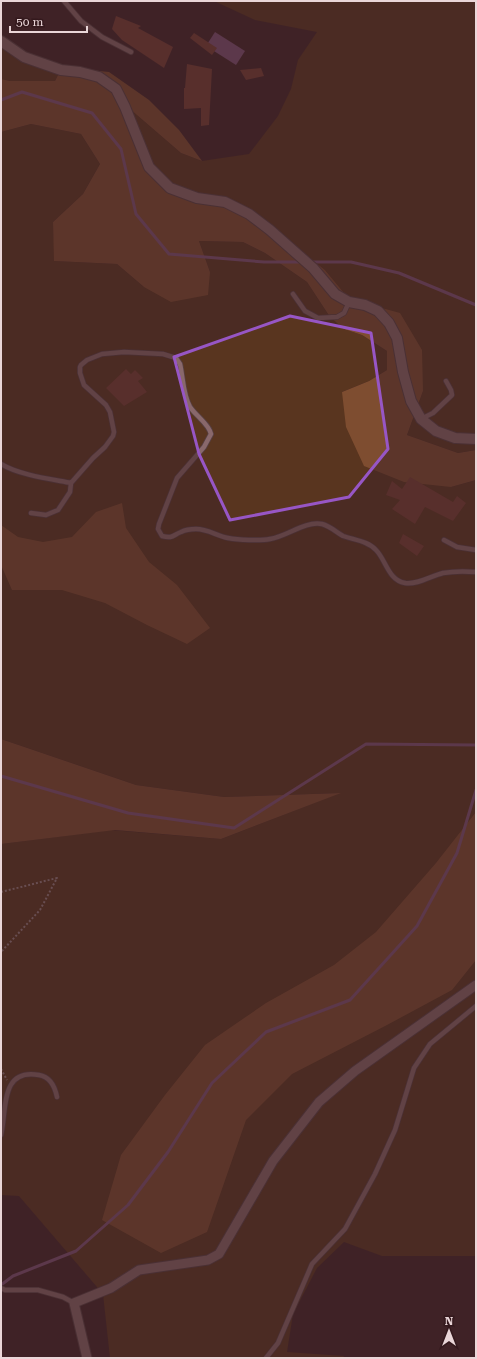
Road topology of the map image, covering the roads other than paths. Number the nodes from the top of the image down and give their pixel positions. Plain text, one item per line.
1 (65, 1) edge
2 (1, 41) edge
3 (131, 52) dead end
4 (293, 294) dead end
5 (349, 302) junction
6 (446, 381) dead end
7 (421, 419) junction
8 (476, 439) edge
9 (1, 464) edge
10 (71, 483) junction
11 (31, 513) dead end
12 (444, 540) dead end
13 (476, 550) edge
14 (476, 572) edge
15 (476, 985) edge
16 (476, 1006) edge
17 (57, 1098) dead end
18 (1, 1135) edge
19 (1, 1288) edge
20 (74, 1303) junction
21 (87, 1358) edge
22 (266, 1358) edge

1 - 3 lane
2 - 5 street
4 - 5 lane
5 - 7 street
6 - 7 lane
7 - 8 street
9 - 10 lane
10 - 11 lane
10 - 14 lane
12 - 13 lane
15 - 20 street
16 - 22 lane
17 - 18 lane
19 - 20 lane
20 - 21 street

